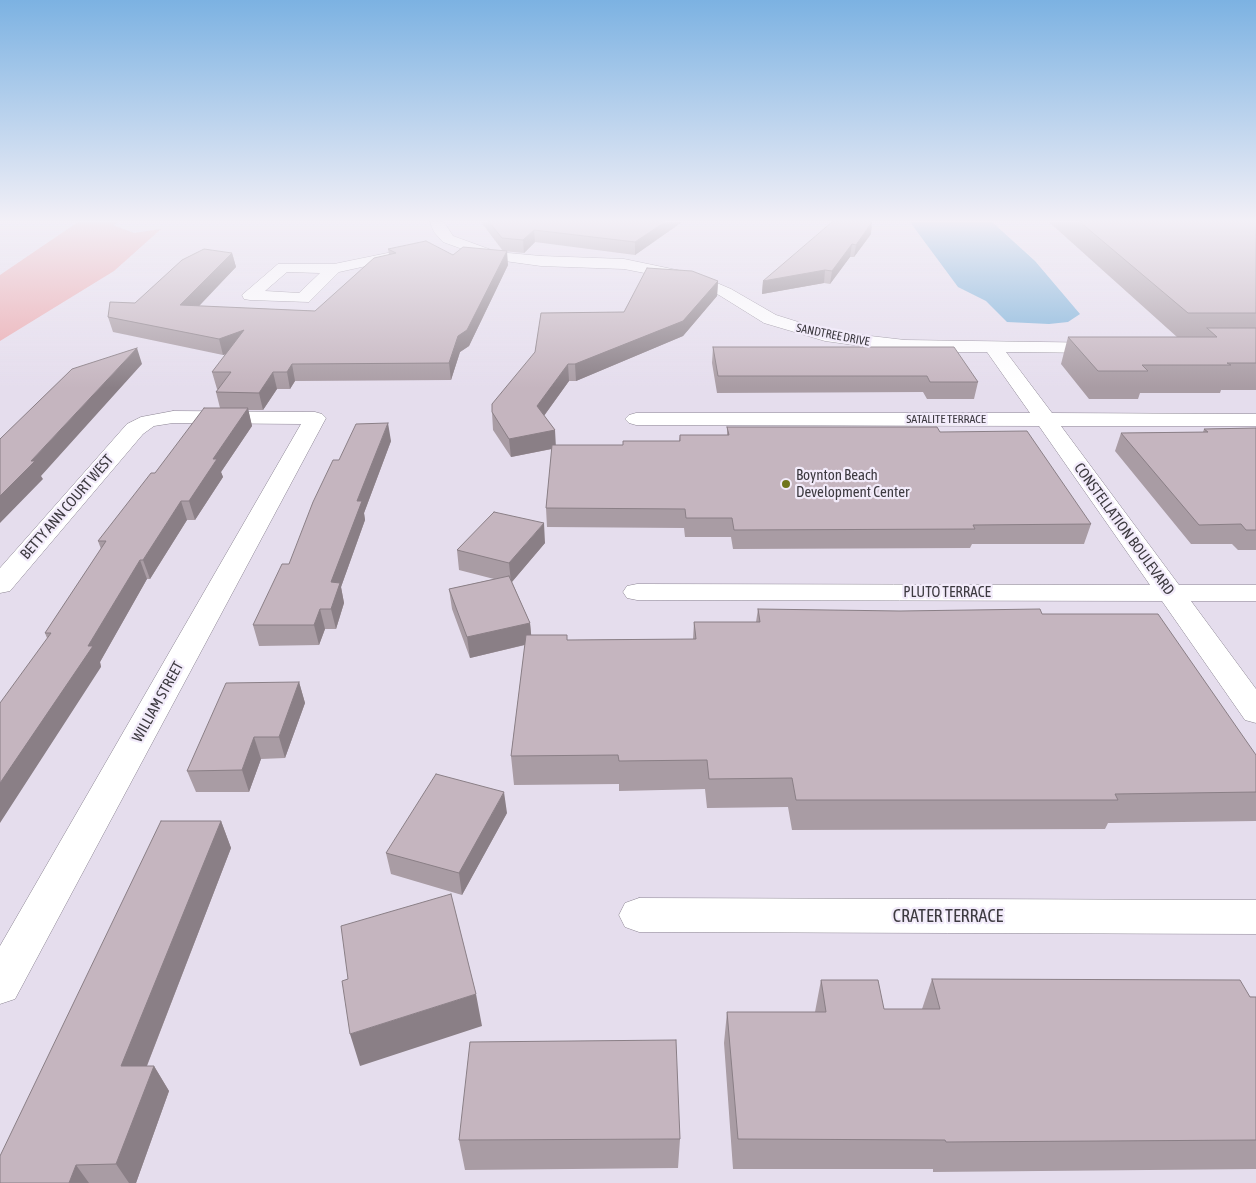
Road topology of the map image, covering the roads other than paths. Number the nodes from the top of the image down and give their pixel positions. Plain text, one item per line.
1 (688, 277) edge
2 (993, 347) junction
3 (1118, 347) edge
4 (316, 418) joint
5 (636, 419) dead end
6 (1045, 419) junction
7 (1256, 420) edge
8 (0, 585) edge
9 (637, 592) dead end
10 (1170, 593) junction
11 (1256, 593) edge
12 (1256, 712) edge
13 (639, 915) dead end
14 (1256, 917) edge
15 (0, 985) edge

1 - 2 street, SANDTREE DRIVE
2 - 3 street, SANDTREE DRIVE
2 - 6 street, CONSTELLATION BOULEVARD
4 - 8 street, BETTY ANN COURT WEST
4 - 15 street, WILLIAM STREET
5 - 6 street, SATALITE TERRACE
6 - 7 street, SATALITE TERRACE
6 - 10 street, CONSTELLATION BOULEVARD
9 - 10 street, PLUTO TERRACE
10 - 11 street, PLUTO TERRACE
10 - 12 street, CONSTELLATION BOULEVARD
13 - 14 street, CRATER TERRACE

